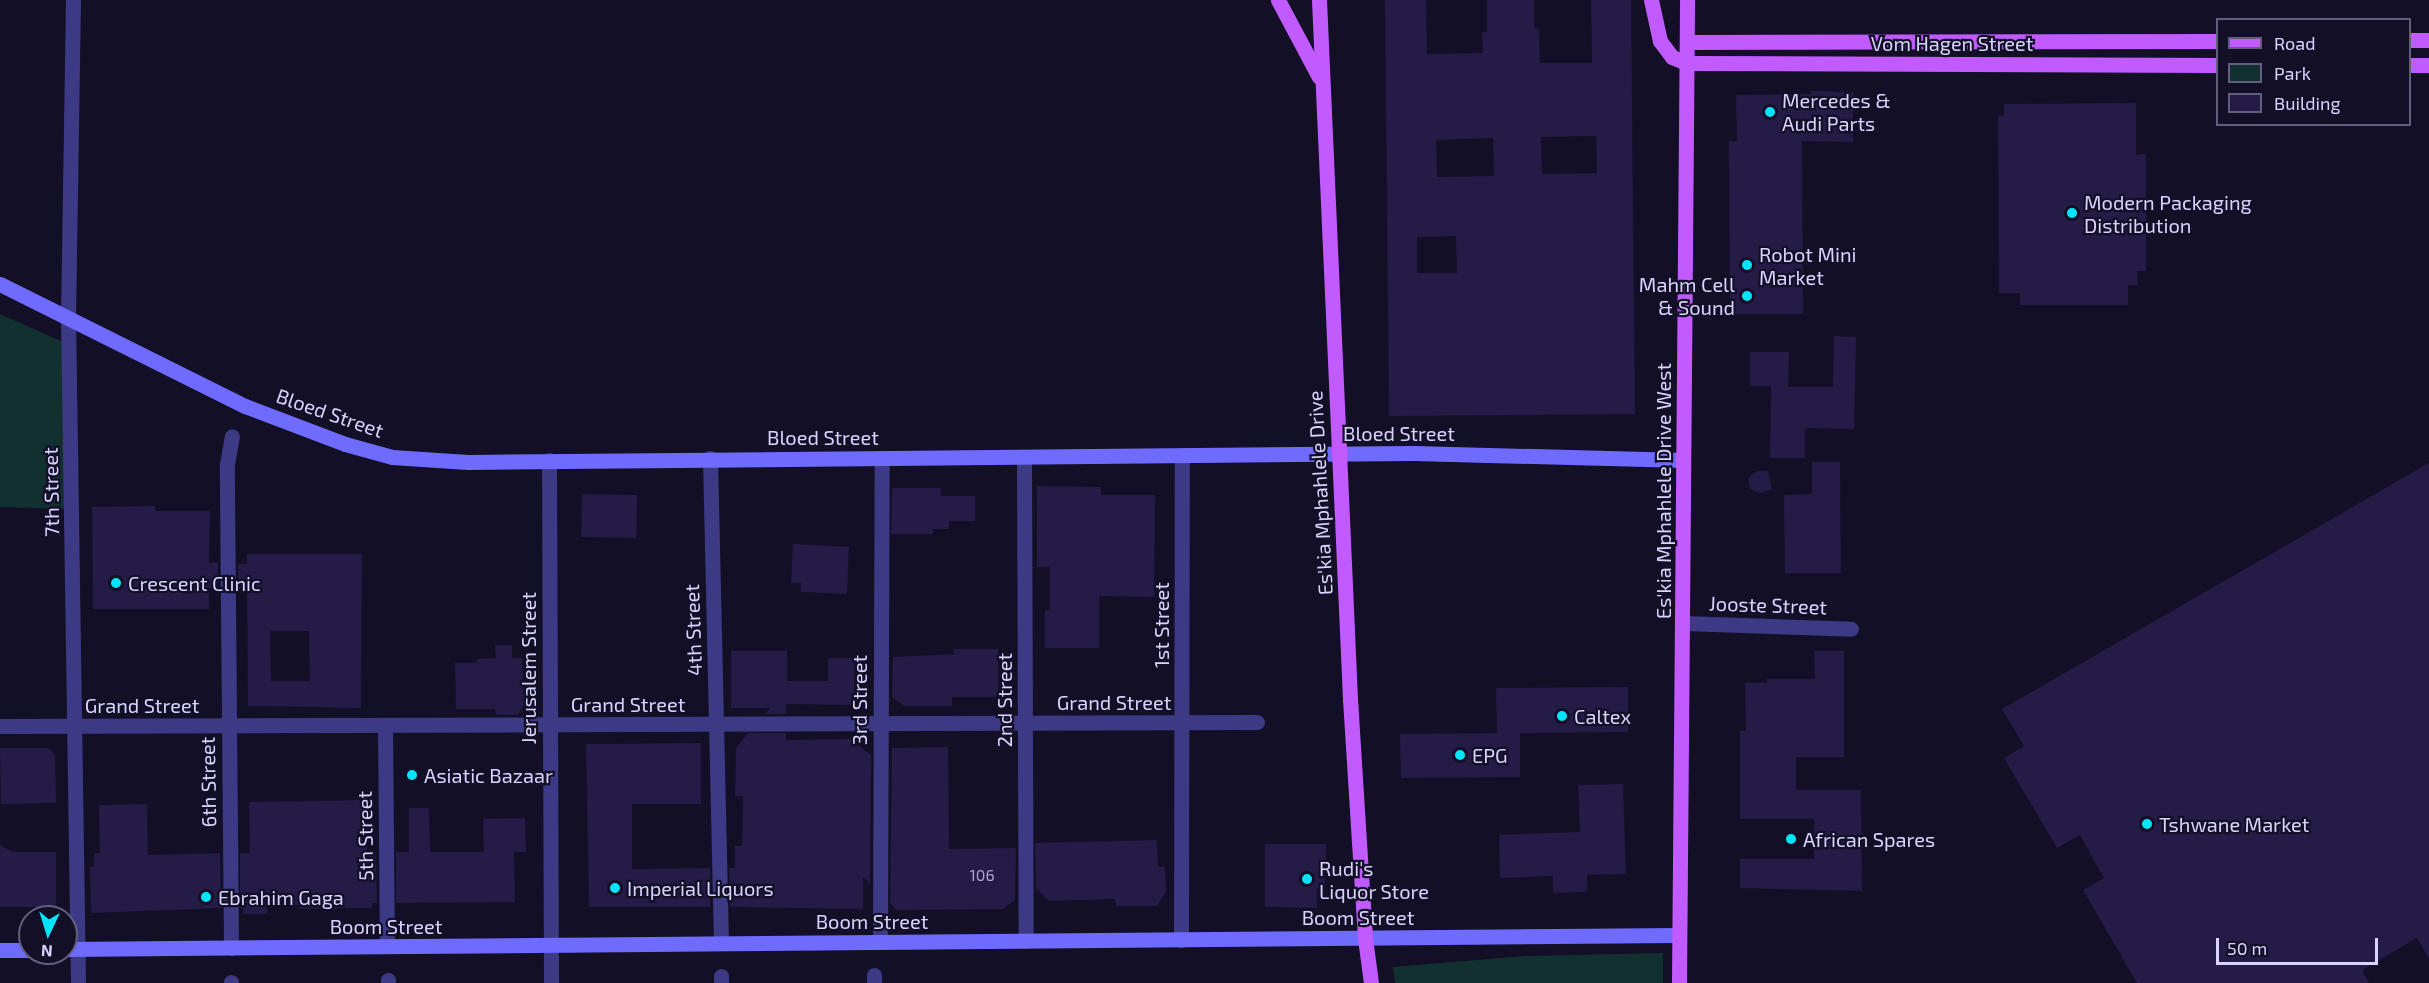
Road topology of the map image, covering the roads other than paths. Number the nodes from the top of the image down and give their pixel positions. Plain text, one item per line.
1 (73, 0) edge
2 (1278, 0) edge
3 (1319, 0) edge
4 (1651, 0) edge
5 (1688, 0) edge
6 (2411, 40) edge
7 (2429, 40) edge
8 (2216, 41) edge
9 (1687, 42) junction
10 (1687, 63) junction
11 (2216, 65) edge
12 (2411, 65) edge
13 (2429, 65) edge
14 (1323, 85) junction
15 (0, 284) edge
16 (68, 316) junction
17 (232, 436) dead end
18 (1339, 454) junction
19 (1182, 455) junction
20 (882, 458) junction
21 (1024, 458) junction
22 (710, 459) junction
23 (549, 460) junction
24 (1683, 460) junction
25 (1683, 623) junction
26 (1851, 629) dead end
27 (1257, 722) dead end
28 (1025, 723) junction
29 (1182, 723) junction
30 (717, 724) junction
31 (880, 724) junction
32 (385, 725) junction
33 (549, 725) junction
34 (0, 726) edge
35 (76, 726) junction
36 (228, 726) junction
37 (72, 905) edge
38 (1679, 935) junction
39 (1365, 938) junction
40 (1181, 940) junction
41 (1026, 941) junction
42 (880, 942) junction
43 (721, 944) junction
44 (551, 945) junction
45 (387, 946) junction
46 (231, 948) junction
47 (78, 949) edge
48 (0, 950) edge
49 (18, 950) edge
50 (74, 965) edge
51 (78, 983) edge
52 (551, 983) edge
53 (1371, 983) edge
54 (1679, 983) edge

1 - 16 street, 7th Street
2 - 14 main road
3 - 14 main road, Es'kia Mphahlele Drive
4 - 10 main road
5 - 9 main road, Es'kia Mphahlele Drive West
6 - 7 main road
8 - 9 main road, Vom Hagen Street
9 - 10 main road, Es'kia Mphahlele Drive West
10 - 11 main road, Vom Hagen Street
10 - 24 main road, Es'kia Mphahlele Drive West
12 - 13 main road
14 - 18 main road, Es'kia Mphahlele Drive
15 - 16 main road, Bloed Street
16 - 23 main road, Bloed Street
16 - 35 street, 7th Street
17 - 36 street, 6th Street
18 - 19 main road, Bloed Street
18 - 24 main road, Bloed Street
18 - 39 main road, Es'kia Mphahlele Drive
19 - 21 main road, Bloed Street
19 - 29 street, 1st Street
20 - 21 main road, Bloed Street
20 - 22 main road, Bloed Street
20 - 31 street, 3rd Street
21 - 28 street, 2nd Street
22 - 23 main road, Bloed Street
22 - 30 street, 4th Street
23 - 33 street, Jerusalem Street
24 - 25 main road, Es'kia Mphahlele Drive West
25 - 26 street, Jooste Street
25 - 38 main road, Es'kia Mphahlele Drive West
27 - 29 street, Grand Street
28 - 29 street, Grand Street
28 - 31 street, Grand Street
28 - 41 street, 2nd Street
29 - 40 street, 1st Street
30 - 31 street, Grand Street
30 - 33 street, Grand Street
30 - 43 street, 4th Street
31 - 42 street, 3rd Street
32 - 33 street, Grand Street
32 - 36 street, Grand Street
32 - 45 street, 5th Street
33 - 44 street, Jerusalem Street
34 - 35 street, Grand Street
35 - 36 street, Grand Street
35 - 37 street, 7th Street
36 - 46 street, 6th Street
38 - 39 main road, Boom Street
38 - 54 main road, Es'kia Mphahlele Drive West
39 - 40 main road, Boom Street
39 - 53 main road, Es'kia Mphahlele Drive
40 - 41 main road, Boom Street
41 - 42 main road, Boom Street
42 - 43 main road, Boom Street
43 - 44 main road, Boom Street
44 - 45 main road, Boom Street
44 - 52 street, Jerusalem Street
45 - 46 main road, Boom Street
46 - 47 main road, Boom Street
48 - 49 main road
50 - 51 street, 7th Street

